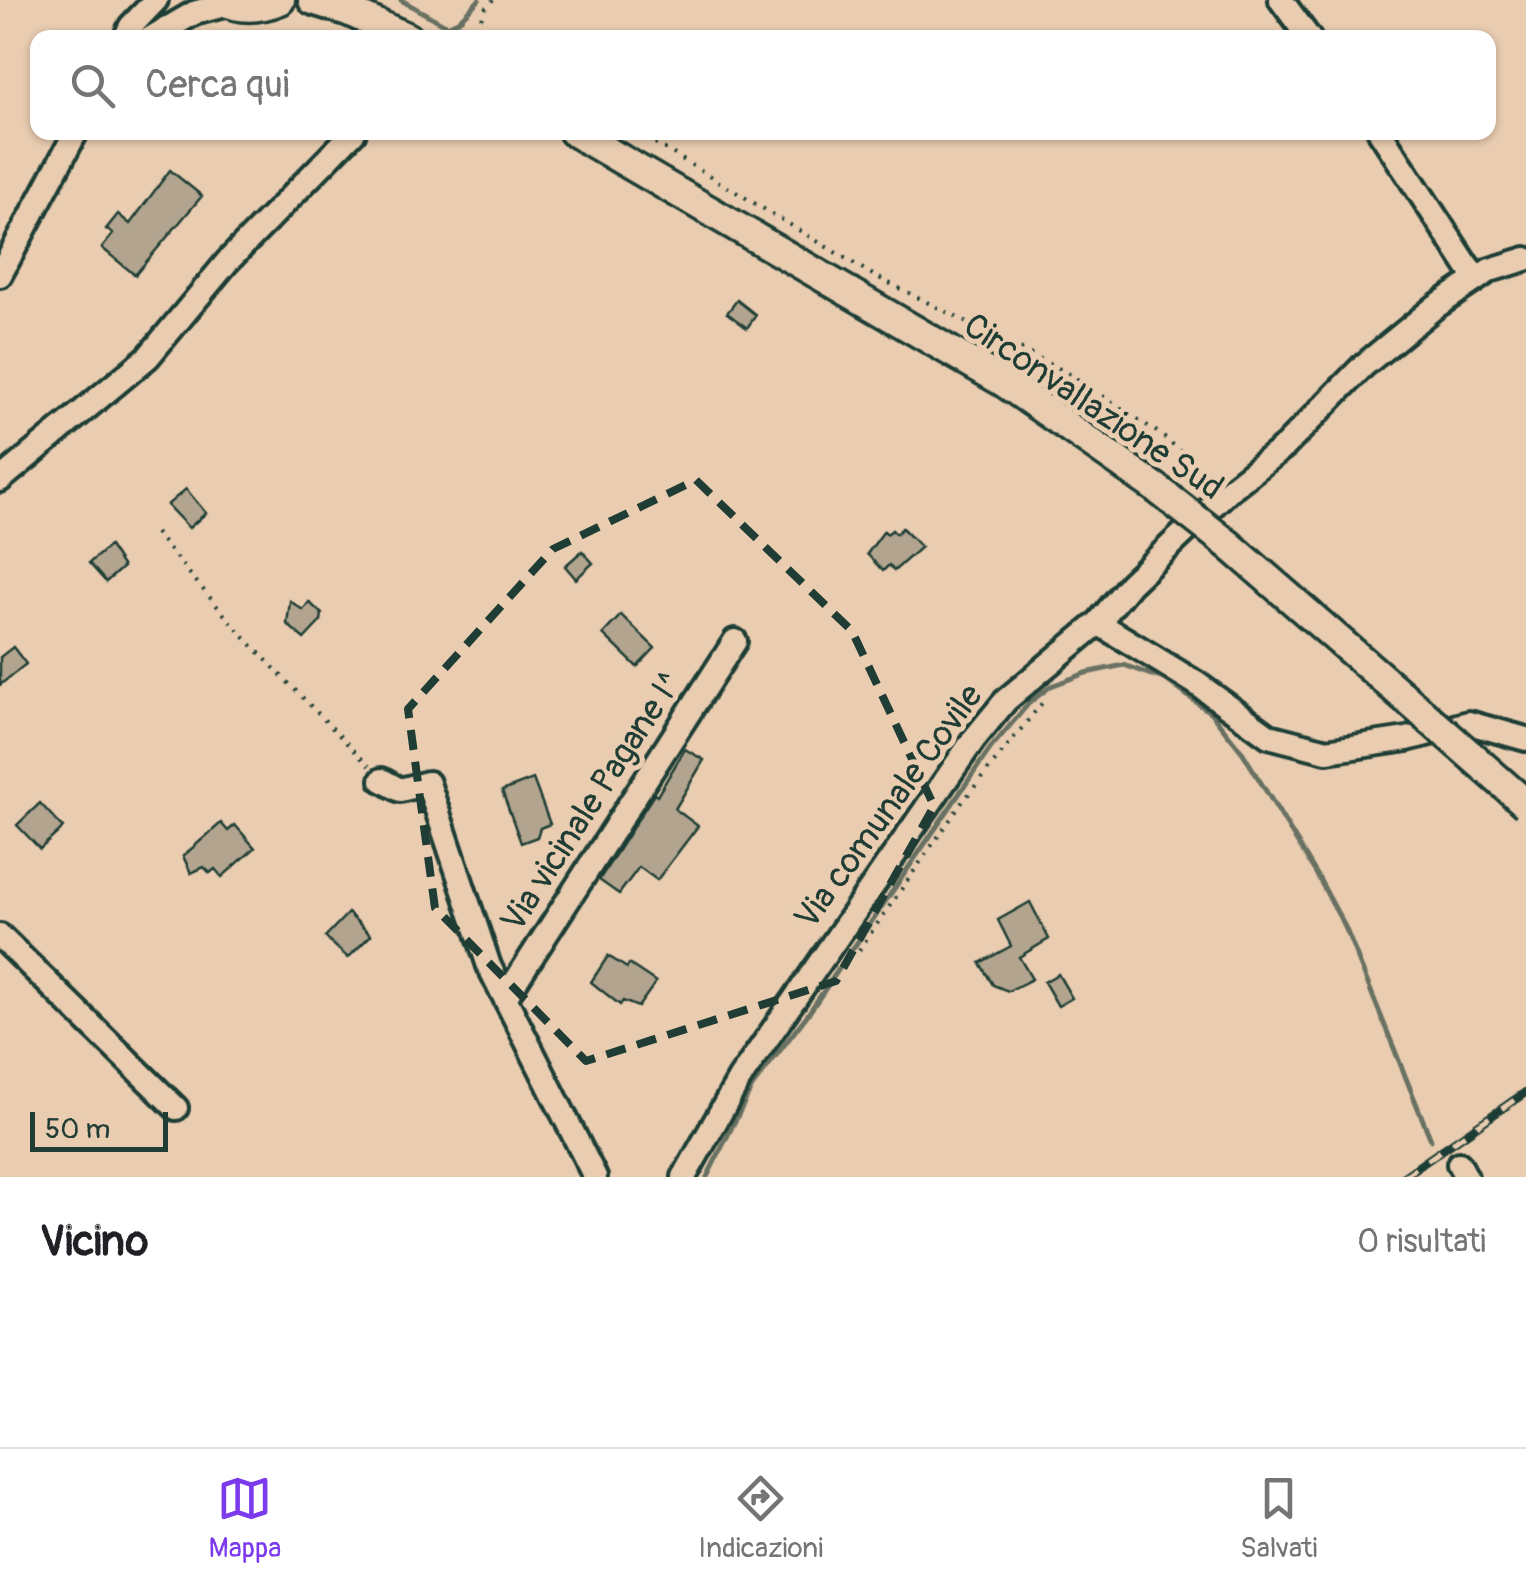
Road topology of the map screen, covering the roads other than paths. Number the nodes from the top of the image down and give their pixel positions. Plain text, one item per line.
1 (156, 0) edge
2 (280, 0) edge
3 (312, 0) edge
4 (363, 0) edge
5 (1280, 0) edge
6 (225, 2) edge
7 (129, 30) edge
8 (165, 30) edge
9 (392, 30) edge
10 (400, 30) edge
11 (1303, 30) edge
12 (72, 140) edge
13 (346, 140) edge
14 (588, 140) edge
15 (1385, 140) edge
16 (1526, 259) edge
17 (0, 275) edge
18 (1476, 279) junction
19 (0, 480) edge
20 (1098, 623) junction
21 (735, 641) dead end
22 (1526, 739) edge
23 (382, 780) road end
24 (1526, 804) edge
25 (0, 936) edge
26 (505, 998) junction
27 (176, 1108) dead end
28 (595, 1177) edge
29 (684, 1177) edge

1 - 7 street
2 - 6 main road
3 - 9 main road
4 - 10 main road
5 - 11 street
6 - 8 street
12 - 17 street
13 - 19 street
14 - 24 main road, Circonvallazione Sud, bridge
15 - 18 street
16 - 18 street, Via comunale Covile
18 - 20 street, Via comunale Covile
20 - 22 street
20 - 29 street, Via comunale Covile
21 - 26 street, Via vicinale Pagane I^
23 - 26 street
25 - 27 street
26 - 28 street

